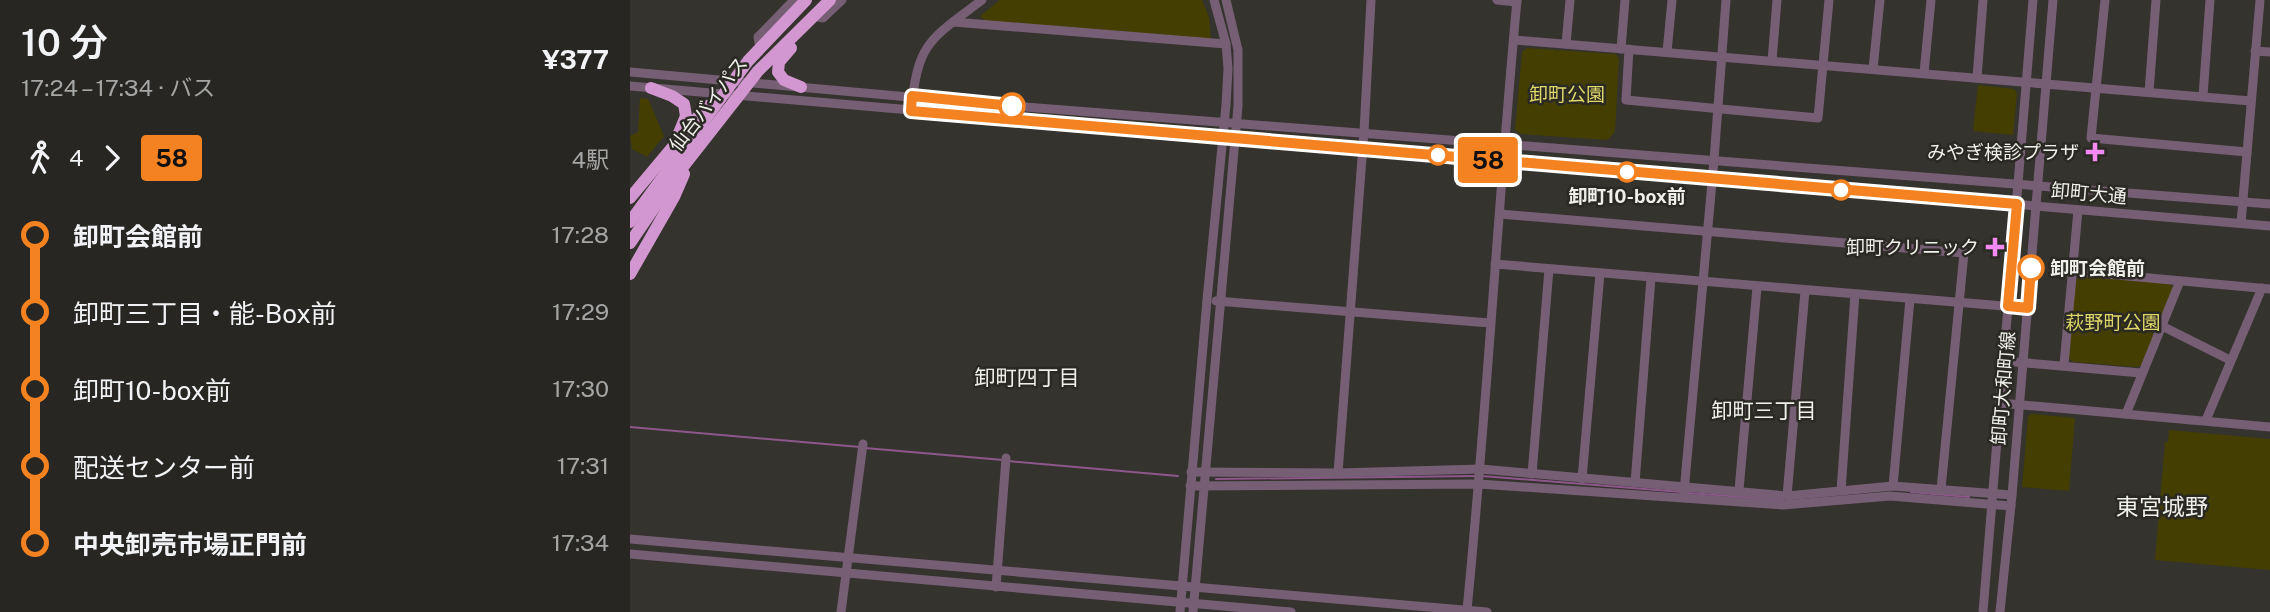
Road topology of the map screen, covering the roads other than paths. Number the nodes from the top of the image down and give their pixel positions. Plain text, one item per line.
1 (793, 0) edge
2 (806, 0) edge
3 (830, 0) edge
4 (842, 0) edge
5 (982, 0) edge
6 (1214, 0) edge
7 (1226, 0) edge
8 (1371, 0) edge
9 (1497, 0) edge
10 (1570, 0) edge
11 (1625, 0) edge
12 (1672, 0) edge
13 (1726, 0) edge
14 (1777, 0) edge
15 (1829, 0) edge
16 (1880, 0) edge
17 (1931, 0) edge
18 (1983, 0) edge
19 (2034, 0) edge
20 (2053, 0) edge
21 (2105, 0) edge
22 (2156, 0) edge
23 (2210, 0) edge
24 (2259, 0) edge
25 (1517, 1) edge
26 (809, 20) junction
27 (953, 22) junction
28 (1514, 40) junction
29 (1226, 44) junction
30 (1566, 44) junction
31 (760, 48) junction
32 (1625, 49) junction
33 (2255, 51) junction
34 (1667, 52) junction
35 (2270, 52) edge
36 (1723, 57) junction
37 (1772, 61) junction
38 (1823, 65) junction
39 (1874, 69) junction
40 (630, 72) edge
41 (1924, 73) junction
42 (1977, 78) junction
43 (2027, 82) junction
44 (748, 83) junction
45 (2046, 83) junction
46 (630, 86) edge
47 (801, 87) junction
48 (2096, 87) junction
49 (651, 88) junction
50 (725, 89) junction
51 (2149, 92) junction
52 (739, 95) junction
53 (912, 96) junction
54 (2203, 96) junction
55 (2251, 101) junction
56 (1718, 109) junction
57 (911, 111) junction
58 (1225, 121) junction
59 (1237, 122) junction
60 (1364, 132) junction
61 (1223, 137) junction
62 (1235, 138) junction
63 (1506, 143) junction
64 (1362, 149) junction
65 (669, 152) junction
66 (2247, 152) junction
67 (691, 157) junction
68 (1714, 160) junction
69 (1504, 161) junction
70 (1713, 179) junction
71 (2019, 183) junction
72 (2039, 185) junction
73 (630, 198) edge
74 (2243, 202) junction
75 (2017, 204) junction
76 (2270, 204) edge
77 (2036, 206) junction
78 (2078, 209) junction
79 (1500, 214) junction
80 (630, 222) edge
81 (2241, 223) junction
82 (2270, 226) edge
83 (1708, 232) junction
84 (630, 243) edge
85 (1495, 264) junction
86 (1549, 269) junction
87 (2073, 271) junction
88 (1600, 273) junction
89 (630, 274) edge
90 (1651, 278) junction
91 (2180, 281) junction
92 (1703, 282) junction
93 (1757, 287) junction
94 (2266, 288) edge
95 (1805, 291) junction
96 (1855, 295) junction
97 (1910, 299) junction
98 (1207, 300) junction
99 (1220, 301) junction
100 (1959, 303) junction
101 (2008, 306) junction
102 (2028, 308) junction
103 (1350, 312) junction
104 (1490, 323) junction
105 (2162, 326) junction
106 (2230, 360) junction
107 (2004, 361) junction
108 (2023, 363) junction
109 (2064, 365) junction
110 (2141, 373) junction
111 (2000, 403) junction
112 (2019, 405) junction
113 (2126, 414) junction
114 (2206, 420) junction
115 (2270, 427) edge
116 (863, 448) dead end
117 (1006, 462) dead end
118 (1191, 472) junction
119 (1204, 472) junction
120 (1338, 473) junction
121 (1532, 474) junction
122 (1480, 477) junction
123 (1581, 478) junction
124 (1635, 483) junction
125 (1190, 486) junction
126 (1203, 486) junction
127 (1893, 486) junction
128 (1684, 487) junction
129 (1941, 489) junction
130 (1739, 491) junction
131 (1841, 491) junction
132 (1992, 493) junction
133 (2012, 495) junction
134 (1787, 496) junction
135 (1684, 498) junction
136 (1992, 504) junction
137 (2011, 506) junction
138 (630, 539) edge
139 (630, 554) edge
140 (848, 559) junction
141 (998, 572) junction
142 (846, 574) junction
143 (1182, 586) junction
144 (996, 587) junction
145 (1194, 587) junction
146 (1180, 608) edge
147 (1193, 608) edge
148 (1467, 610) edge
149 (841, 612) edge
150 (1291, 612) edge
151 (1487, 612) edge
152 (1983, 612) edge
153 (2000, 612) edge

1 - 31 street
2 - 31 highway, 仙台バイパス
3 - 26 highway, 仙台バイパス
4 - 26 street
5 - 27 street
6 - 29 street
7 - 59 street
8 - 60 street
9 - 25 street
10 - 30 street
11 - 32 street
12 - 34 street
13 - 36 street
14 - 37 street
15 - 38 street
16 - 39 street
17 - 41 street
18 - 42 street
19 - 43 street, 卸町大和町線
20 - 45 street, 卸町大和町線
21 - 48 street
22 - 51 street
23 - 54 street
24 - 33 street
25 - 28 street
26 - 44 highway, 仙台バイパス
26 - 47 highway
27 - 29 street
27 - 53 street
28 - 30 street
28 - 63 street
29 - 58 street
30 - 32 street
31 - 50 highway, 仙台バイパス
32 - 34 street
32 - 56 street
33 - 35 street
33 - 55 street
34 - 36 street
36 - 37 street
36 - 56 street
37 - 38 street
38 - 39 street
38 - 56 street
39 - 41 street
40 - 50 street
41 - 42 street
42 - 43 street
43 - 45 street
43 - 71 street, 卸町大和町線
44 - 47 street
44 - 50 street
44 - 52 highway, 仙台バイパス
45 - 48 street
45 - 72 street, 卸町大和町線
46 - 49 street
47 - 53 street
48 - 51 street
48 - 66 street
49 - 50 street
49 - 65 highway
50 - 52 street, 卸町大通
50 - 65 highway
50 - 80 highway, 仙台バイパス
51 - 54 street
52 - 57 street, 卸町大通
52 - 67 highway, 仙台バイパス
53 - 57 street
53 - 58 street
54 - 55 street
55 - 66 street
56 - 68 street
57 - 61 street, 卸町大通
58 - 59 street
58 - 61 street
59 - 60 street
59 - 62 street
60 - 63 street
60 - 64 street
61 - 62 street, 卸町大通
61 - 98 street
62 - 64 street, 卸町大通
62 - 99 street
63 - 68 street
63 - 69 street
64 - 69 street, 卸町大通
64 - 103 street
65 - 73 highway
66 - 74 street
67 - 84 highway, 仙台バイパス
67 - 89 highway
68 - 70 street
68 - 71 street
69 - 70 street, 卸町大通
69 - 79 street
70 - 75 street, 卸町大通
70 - 83 street
71 - 72 street
71 - 75 street, 卸町大和町線
72 - 74 street
72 - 77 street, 卸町大和町線
74 - 76 street
74 - 81 street
75 - 77 street, 卸町大通
75 - 101 street, 卸町大和町線
77 - 78 street, 卸町大通
77 - 102 street, 卸町大和町線
78 - 81 street, 卸町大通
78 - 87 street
79 - 83 street
79 - 85 street
81 - 82 street, 卸町大通
83 - 92 street
83 - 100 street
85 - 86 street
85 - 104 street
86 - 88 street
86 - 121 street
87 - 91 street
87 - 109 street
88 - 90 street
88 - 123 street
90 - 92 street
90 - 124 street
91 - 94 street
91 - 105 street
92 - 93 street
92 - 128 street
93 - 95 street
93 - 130 street
94 - 106 street
95 - 96 street
95 - 134 street
96 - 97 street
96 - 131 street
97 - 100 street
97 - 127 street
98 - 99 street
98 - 118 street
99 - 103 street
99 - 119 street
100 - 101 street
100 - 129 street
101 - 102 street
101 - 107 street, 卸町大和町線
102 - 108 street, 卸町大和町線
103 - 104 street
103 - 120 street
104 - 122 street
105 - 106 street
105 - 110 street
106 - 114 street
107 - 108 street
107 - 111 street, 卸町大和町線
108 - 109 street
108 - 112 street, 卸町大和町線
109 - 110 street
110 - 113 street
111 - 112 street
111 - 132 street, 卸町大和町線
112 - 113 street
112 - 133 street, 卸町大和町線
113 - 114 street
114 - 115 street
116 - 140 street
117 - 141 street
118 - 119 street
118 - 125 street
119 - 120 street
119 - 126 street
120 - 122 street
121 - 122 street
121 - 123 street
122 - 126 street
122 - 135 street
122 - 148 street
123 - 124 street
124 - 128 street
125 - 126 street
125 - 143 street
126 - 145 street
127 - 129 street
127 - 131 street
128 - 130 street
128 - 135 street
129 - 132 street
130 - 134 street
131 - 134 street
132 - 133 street
132 - 136 street, 卸町大和町線
133 - 137 street, 卸町大和町線
135 - 136 street
136 - 137 street
136 - 152 street, 卸町大和町線
137 - 153 street, 卸町大和町線
138 - 140 street
139 - 142 street
140 - 141 street
140 - 142 street
141 - 143 street
141 - 144 street
142 - 144 street
142 - 149 street
143 - 145 street
143 - 146 street
144 - 146 street
145 - 147 street
145 - 148 street
146 - 147 street
147 - 150 street
148 - 151 street

